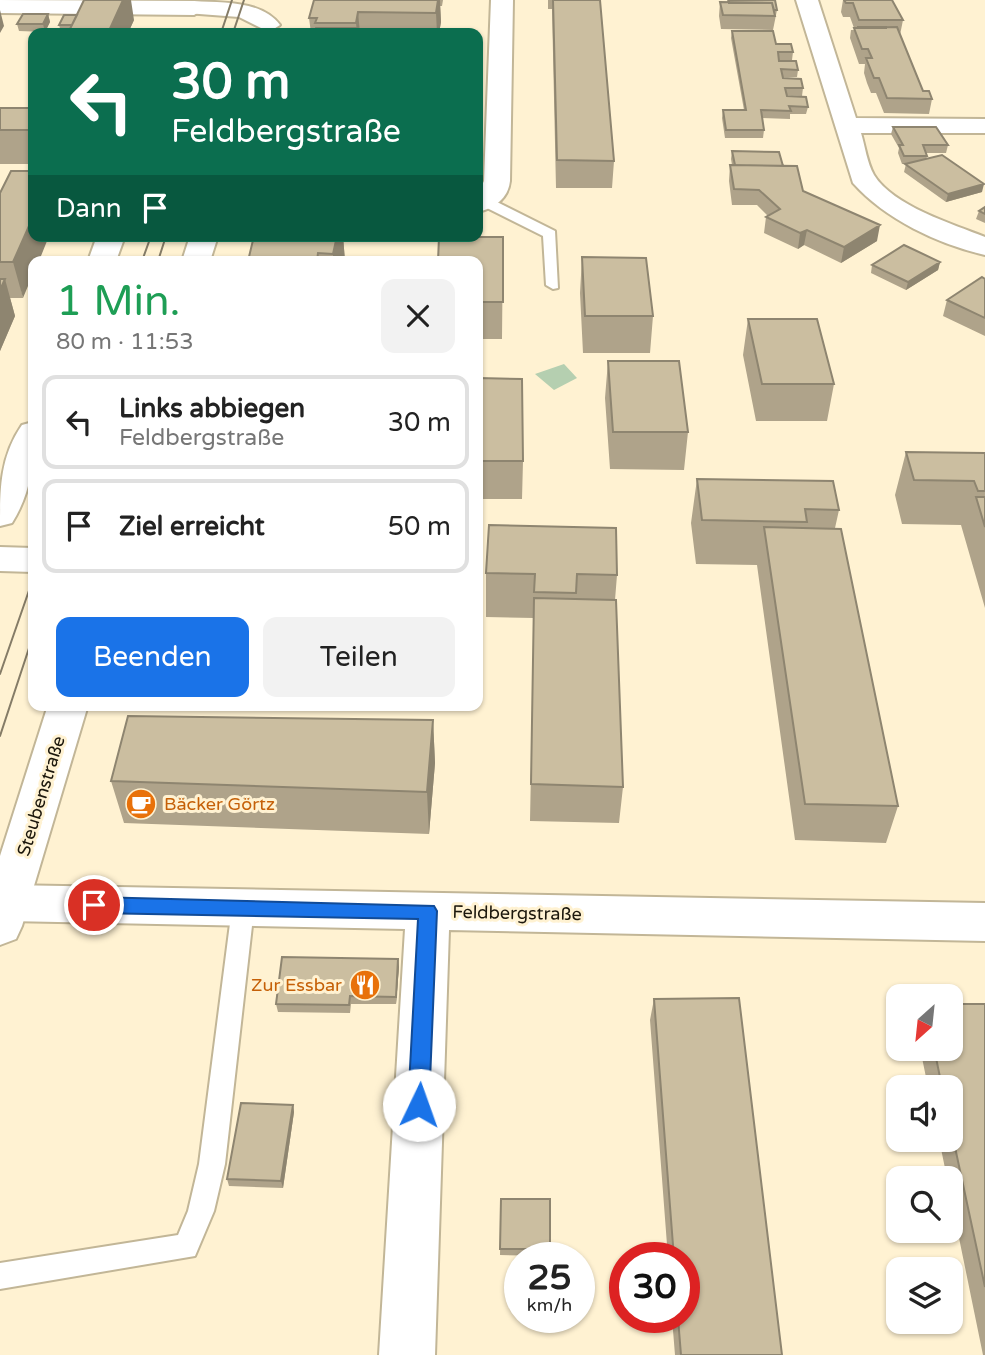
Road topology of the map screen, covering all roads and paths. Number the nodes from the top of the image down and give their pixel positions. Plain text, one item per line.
1 (275, 0) edge
2 (502, 0) edge
3 (807, 0) edge
4 (133, 4) edge
5 (196, 4) edge
6 (0, 6) edge
7 (187, 28) edge
8 (267, 28) edge
9 (268, 28) edge
10 (845, 125) junction
11 (985, 126) edge
12 (487, 169) edge
13 (483, 202) edge
14 (483, 204) edge
15 (985, 247) edge
16 (553, 285) dead end
17 (28, 445) edge
18 (0, 515) edge
19 (0, 559) edge
20 (28, 560) edge
21 (66, 711) edge
22 (243, 908) junction
23 (428, 911) junction
24 (4, 914) edge
25 (985, 922) edge
26 (0, 1276) edge
27 (407, 1355) edge

1 - 9 street
2 - 12 street
3 - 10 street
4 - 5 street
4 - 6 street
5 - 7 street
5 - 8 street
10 - 11 street
10 - 15 street
12 - 13 street
14 - 16 lane
17 - 18 street
19 - 20 street
21 - 24 street, Steubenstraße
22 - 23 street, Feldbergstraße
22 - 24 street, Feldbergstraße
22 - 26 lane
23 - 25 street, Feldbergstraße
23 - 27 street

